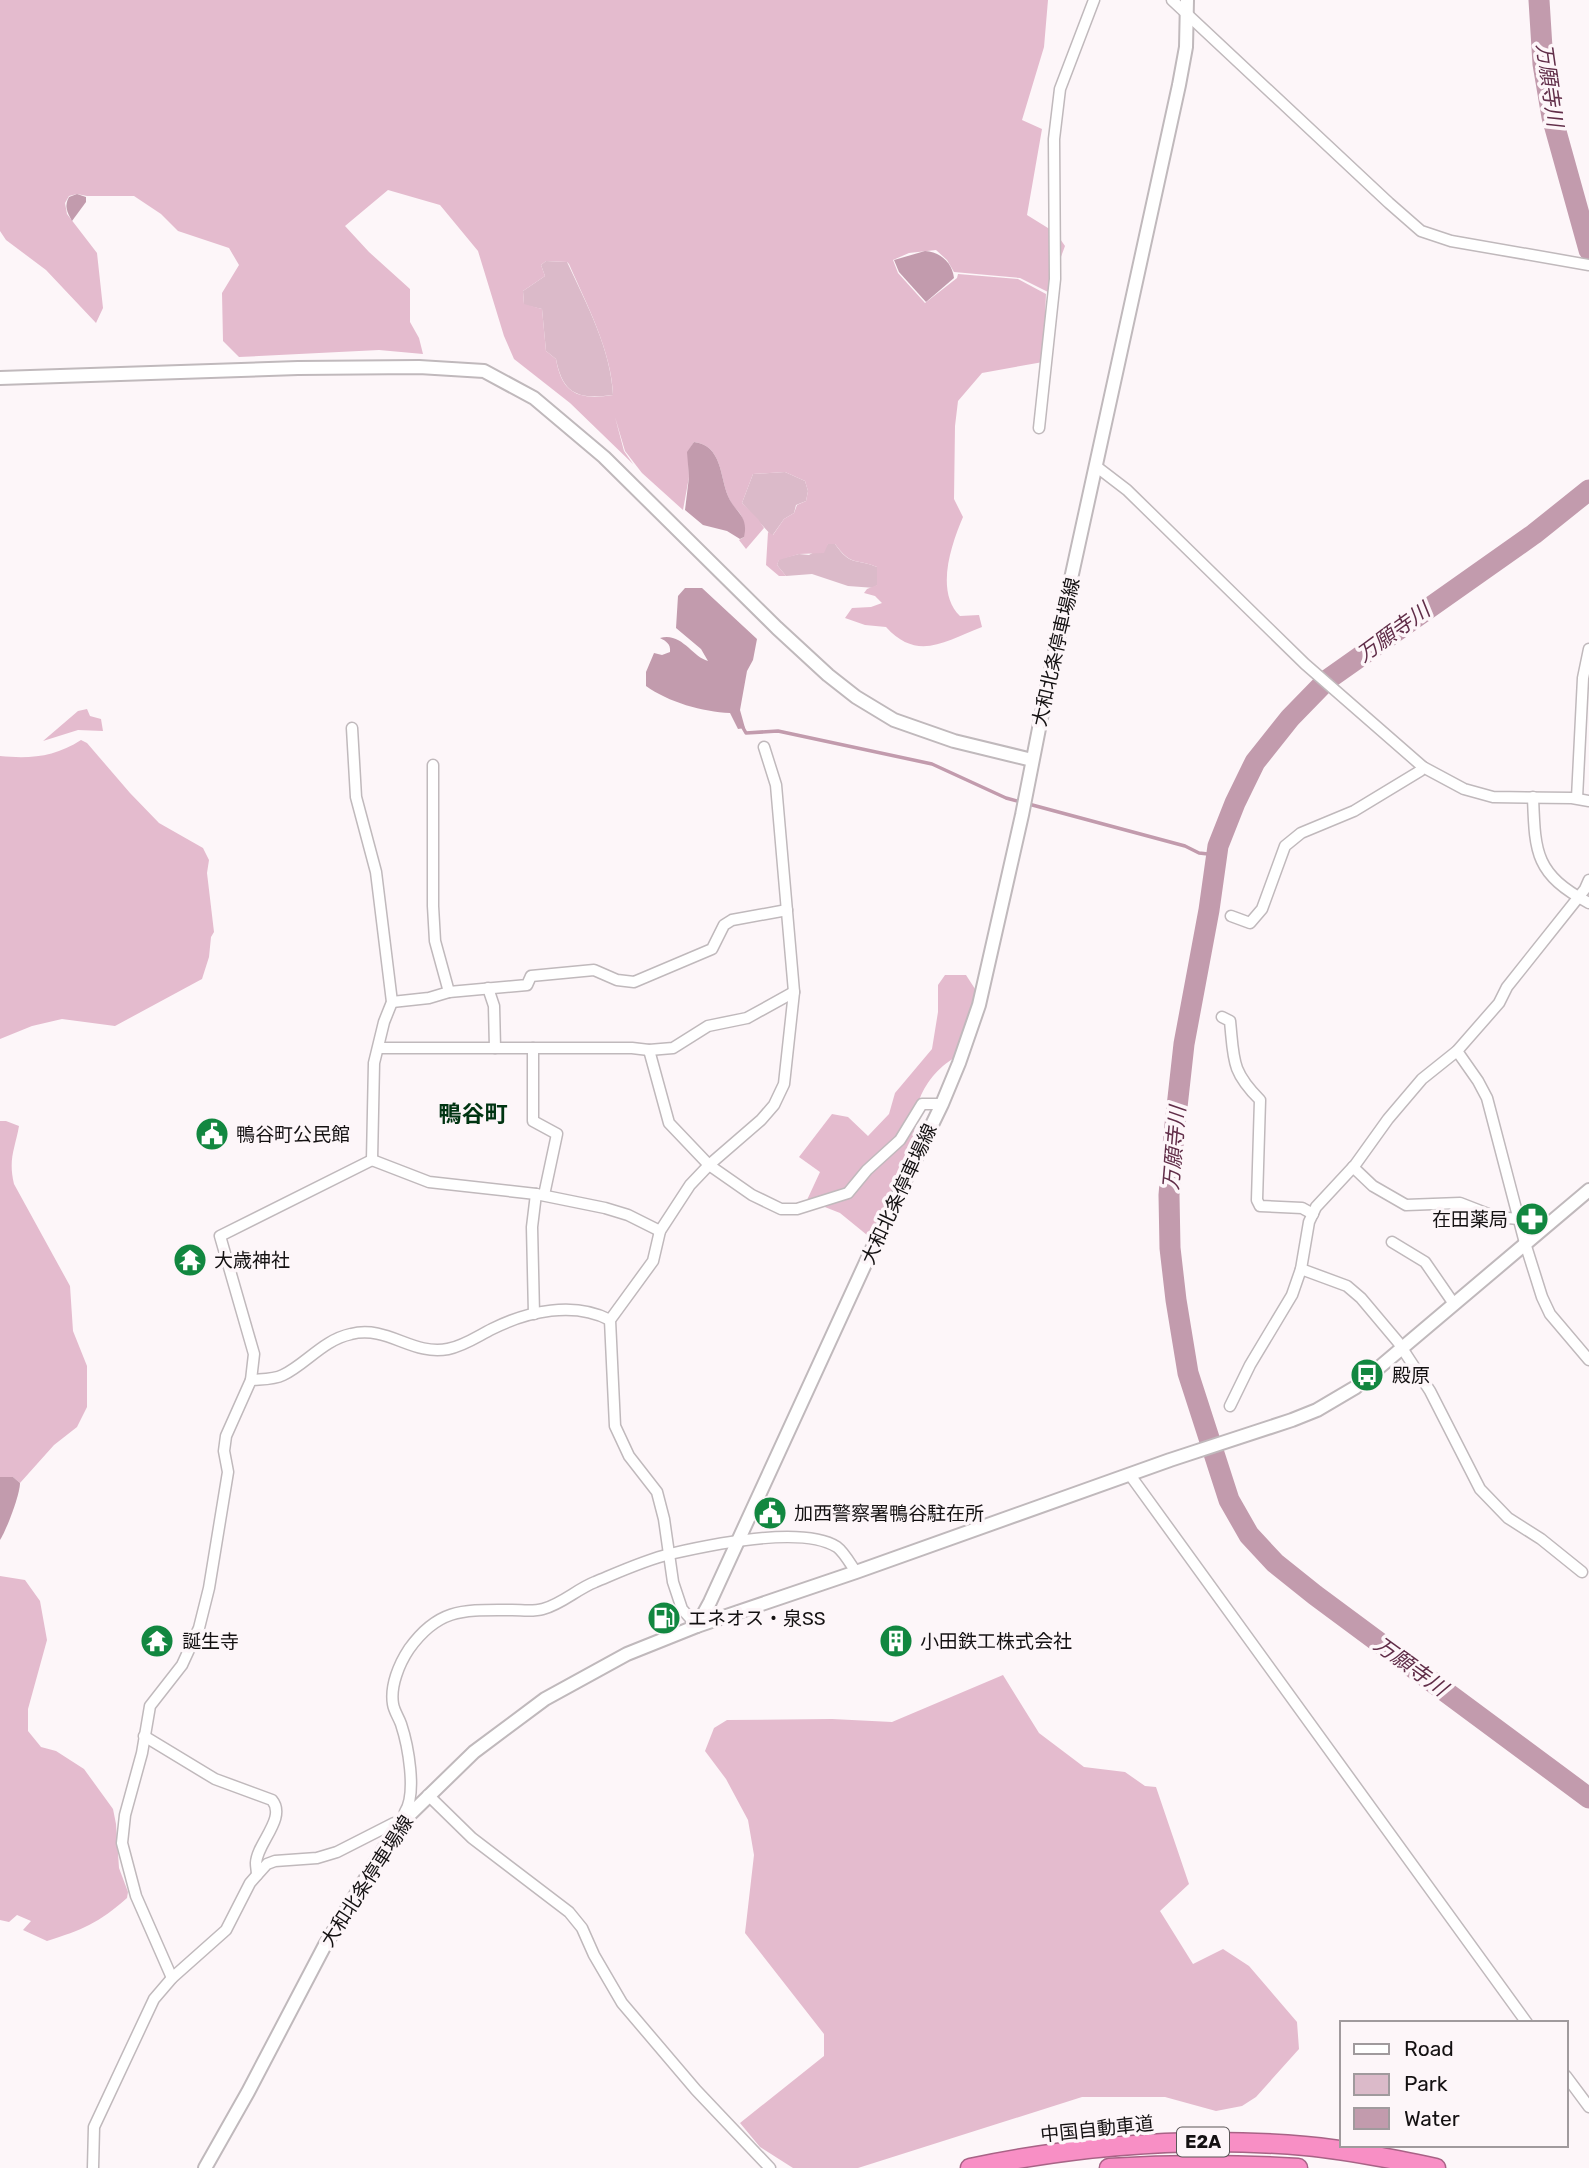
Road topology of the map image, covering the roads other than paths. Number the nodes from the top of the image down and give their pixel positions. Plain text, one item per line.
1 (1094, 0) edge
2 (1172, 0) edge
3 (1187, 6) edge
4 (1589, 265) edge
5 (0, 378) edge
6 (1039, 428) dead end
7 (1097, 467) junction
8 (1589, 649) edge
9 (352, 728) dead end
10 (764, 747) dead end
11 (1032, 760) junction
12 (433, 765) dead end
13 (1423, 766) junction
14 (1533, 797) junction
15 (1577, 798) junction
16 (1589, 800) edge
17 (1589, 880) edge
18 (1579, 897) junction
19 (1589, 903) edge
20 (787, 910) junction
21 (1231, 916) dead end
22 (488, 988) junction
23 (449, 992) junction
24 (794, 992) junction
25 (392, 1002) junction
26 (1222, 1017) dead end
27 (379, 1048) junction
28 (495, 1048) junction
29 (533, 1048) junction
30 (649, 1050) junction
31 (1457, 1051) junction
32 (942, 1104) junction
33 (372, 1160) junction
34 (709, 1165) junction
35 (1353, 1167) junction
36 (1589, 1190) edge
37 (540, 1194) junction
38 (1313, 1214) junction
39 (1519, 1219) junction
40 (660, 1231) junction
41 (1392, 1242) dead end
42 (1525, 1243) junction
43 (1301, 1269) junction
44 (1454, 1304) junction
45 (534, 1314) junction
46 (610, 1320) junction
47 (1401, 1350) junction
48 (1589, 1360) edge
49 (251, 1380) junction
50 (1230, 1406) dead end
51 (1130, 1475) junction
52 (738, 1541) junction
53 (668, 1555) junction
54 (856, 1572) junction
55 (1583, 1572) dead end
56 (697, 1626) junction
57 (144, 1736) junction
58 (428, 1795) junction
59 (407, 1816) junction
60 (398, 1826) junction
61 (257, 1874) junction
62 (172, 1978) junction
63 (1526, 2021) edge
64 (1568, 2079) edge
65 (1589, 2107) edge
66 (93, 2168) edge
67 (205, 2168) edge
68 (770, 2168) edge
69 (970, 2168) edge
70 (1109, 2168) edge
71 (1297, 2168) edge
72 (1436, 2168) edge

1 - 6 street
2 - 3 street
3 - 4 street
3 - 7 main road, 大和北条停車場線
5 - 11 main road
7 - 11 main road, 大和北条停車場線
7 - 13 street
8 - 15 street
9 - 25 street
10 - 20 street
11 - 32 main road, 大和北条停車場線
12 - 23 street
13 - 14 street
13 - 21 street
14 - 15 street
14 - 18 street
15 - 16 street
17 - 18 street
18 - 19 street
18 - 31 street
20 - 22 street
20 - 24 street
22 - 23 street
22 - 28 street
23 - 25 street
24 - 30 street
24 - 34 street
25 - 27 street
26 - 38 street
27 - 28 street
27 - 33 street
28 - 29 street
29 - 30 street
29 - 37 street
30 - 34 street
31 - 35 street
31 - 39 street
32 - 34 street
32 - 52 main road, 大和北条停車場線
33 - 37 street
33 - 49 street
34 - 40 street
35 - 38 street
35 - 39 street
36 - 42 main road
37 - 40 street
37 - 45 street
38 - 43 street
39 - 42 street
40 - 46 street
41 - 44 street
42 - 44 main road
42 - 48 street
43 - 47 street
43 - 50 street
44 - 47 main road
45 - 46 street
45 - 49 street
46 - 53 street
47 - 51 main road
47 - 55 street
49 - 57 street
51 - 54 main road
51 - 63 street
52 - 53 street
52 - 54 street
52 - 56 main road, 大和北条停車場線
53 - 56 street
53 - 59 street
54 - 56 main road
56 - 58 main road, 大和北条停車場線
57 - 61 street
57 - 62 street
58 - 59 main road, 大和北条停車場線
58 - 68 street
59 - 60 main road, 大和北条停車場線
60 - 61 street
60 - 67 main road, 大和北条停車場線
61 - 62 street
62 - 66 street
64 - 65 street
69 - 72 highway, 中国自動車道 / E2A
70 - 71 highway, 中国自動車道 / E2A

